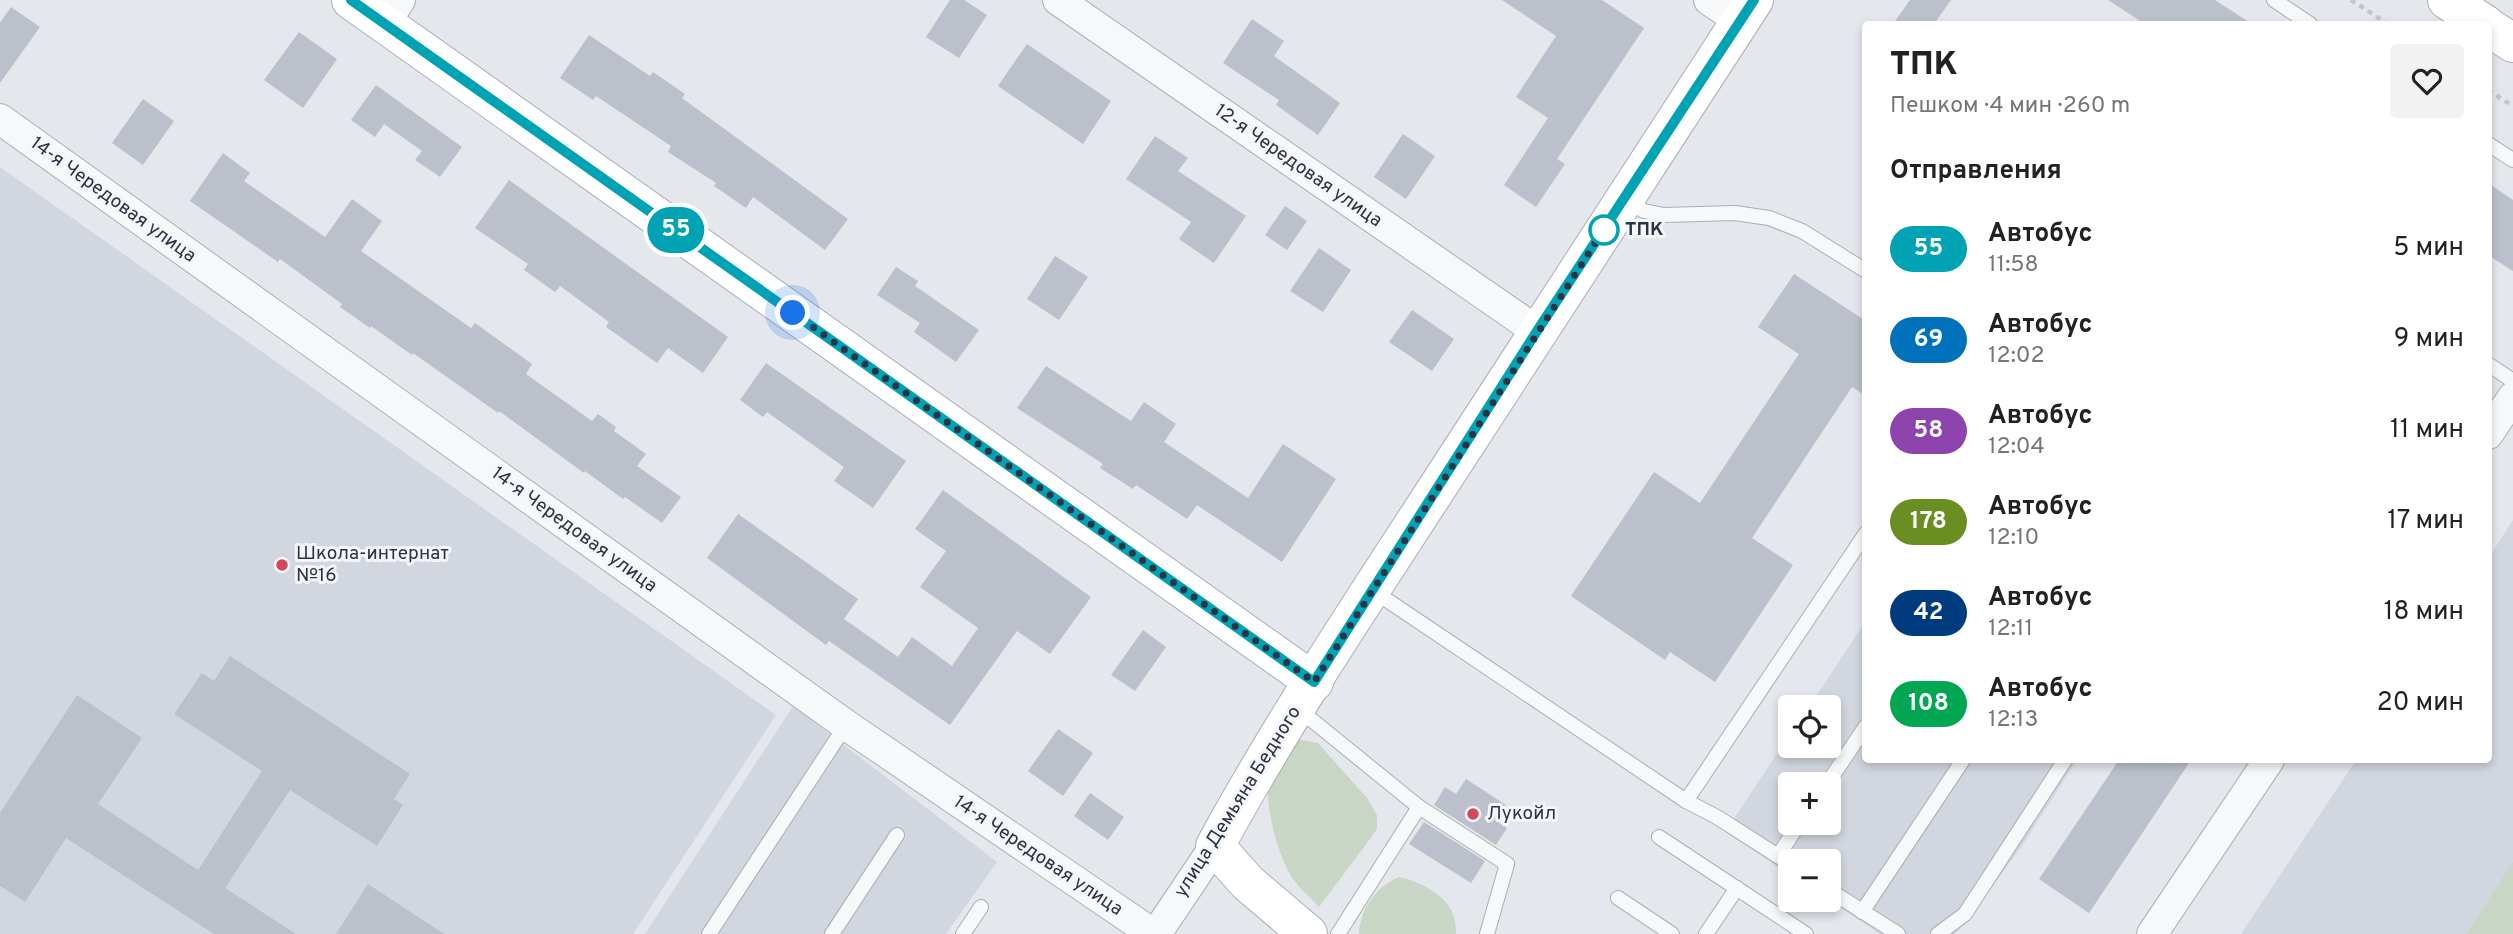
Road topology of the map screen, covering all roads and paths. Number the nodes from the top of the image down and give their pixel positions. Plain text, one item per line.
1 (351, 0) edge
2 (1058, 0) edge
3 (1709, 0) edge
4 (2274, 0) edge
5 (2351, 0) edge
6 (2447, 0) edge
7 (1747, 10) edge
8 (393, 12) edge
9 (2306, 21) edge
10 (2383, 21) edge
11 (2478, 21) edge
12 (2492, 30) edge
13 (2513, 43) edge
14 (2492, 93) edge
15 (2513, 106) edge
16 (0, 119) edge
17 (2492, 147) edge
18 (2513, 160) edge
19 (1624, 198) junction
20 (1862, 268) edge
21 (1537, 331) junction
22 (2492, 367) edge
23 (2513, 381) edge
24 (2513, 397) edge
25 (2492, 427) edge
26 (1862, 539) edge
27 (1371, 590) junction
28 (1305, 695) junction
29 (846, 725) junction
30 (1862, 732) edge
31 (1961, 763) edge
32 (2063, 763) edge
33 (2267, 763) edge
34 (1834, 772) edge
35 (1686, 801) junction
36 (1419, 807) junction
37 (897, 835) dead end
38 (1660, 837) dead end
39 (1215, 846) junction
40 (1778, 856) edge
41 (1737, 888) junction
42 (1618, 898) dead end
43 (1841, 898) edge
44 (981, 907) dead end
45 (1862, 912) junction
46 (709, 934) edge
47 (832, 934) edge
48 (964, 934) edge
49 (1154, 934) edge
50 (1308, 934) edge
51 (1338, 934) edge
52 (1487, 934) edge
53 (1672, 934) edge
54 (1706, 934) edge
55 (1806, 934) edge
56 (1898, 934) edge
57 (1938, 934) edge
58 (2152, 934) edge

1 - 8 main road
2 - 21 street, 12-я Чередовая улица
3 - 7 street
4 - 9 lane
5 - 10 path
6 - 11 main road
7 - 19 main road, улица Демьяна Бедного
8 - 28 main road
12 - 13 main road
14 - 15 path
16 - 29 street, 14-я Чередовая улица
17 - 18 lane
19 - 20 lane
19 - 21 main road, улица Демьяна Бедного
21 - 27 main road, улица Демьяна Бедного
22 - 23 lane
24 - 25 street
26 - 35 lane
27 - 28 main road, улица Демьяна Бедного
27 - 35 lane
28 - 36 lane
28 - 39 main road, улица Демьяна Бедного
29 - 46 lane
29 - 49 street, 14-я Чередовая улица
30 - 34 lane
31 - 45 lane
32 - 57 lane
33 - 58 street
35 - 40 lane
36 - 51 lane
36 - 52 lane
37 - 47 lane
38 - 41 lane
39 - 49 street, улица Демьяна Бедного
39 - 50 main road
41 - 54 lane
41 - 55 lane
42 - 53 lane
43 - 45 lane
44 - 48 lane
45 - 56 lane

